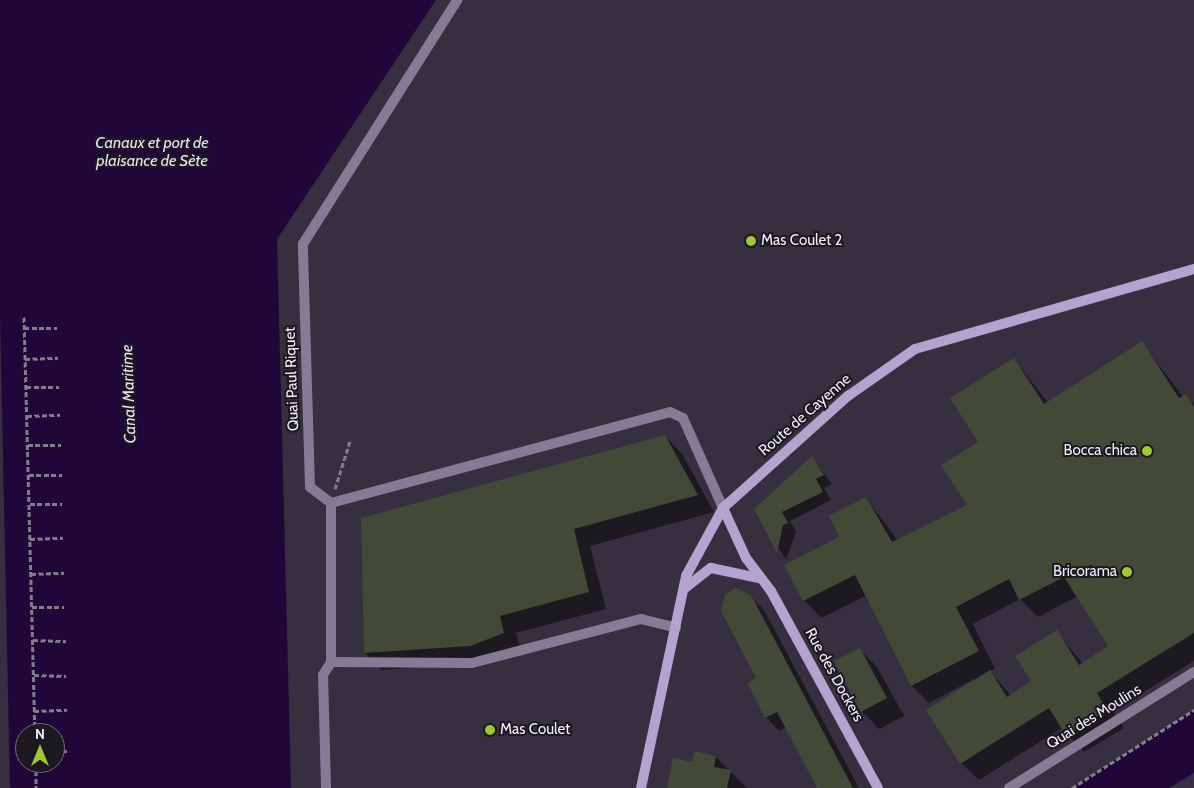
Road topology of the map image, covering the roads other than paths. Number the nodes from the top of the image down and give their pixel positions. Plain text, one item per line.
1 (457, 0) edge
2 (1194, 269) edge
3 (331, 503) junction
4 (723, 508) junction
5 (760, 578) junction
6 (683, 590) junction
7 (676, 628) junction
8 (331, 662) junction
9 (1194, 672) edge
10 (326, 788) edge
11 (641, 788) edge
12 (878, 788) edge
13 (1009, 788) edge

1 - 3 street, Quai Paul Riquet
2 - 4 street, Route de Cayenne
3 - 4 street
3 - 8 street
4 - 5 street, Rue des Dockers
4 - 6 street, Route de Cayenne
5 - 6 street
5 - 12 street, Rue des Dockers
6 - 7 street, Route de Cayenne
7 - 8 street
7 - 11 street, Route de Cayenne
8 - 10 street
9 - 13 street, Quai des Moulins

